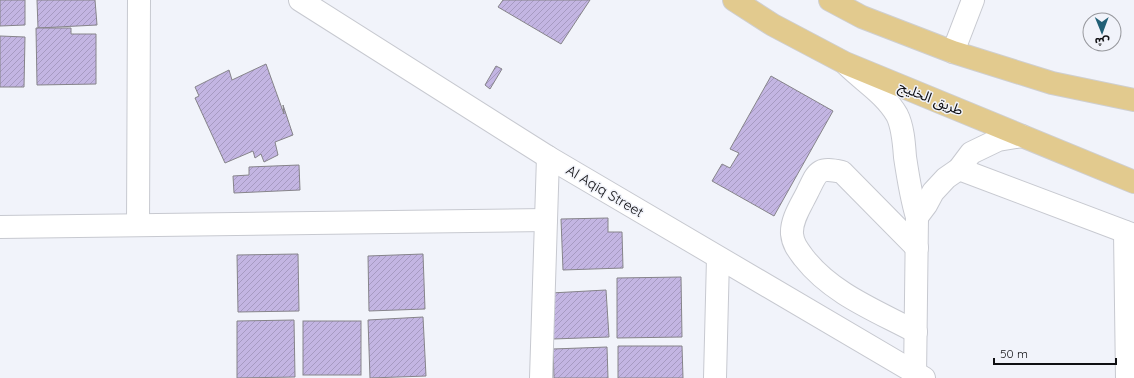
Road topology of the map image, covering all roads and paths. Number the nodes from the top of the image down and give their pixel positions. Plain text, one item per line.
1 (139, 0) edge
2 (300, 0) edge
3 (734, 0) edge
4 (830, 0) edge
5 (973, 0) edge
6 (953, 52) junction
7 (845, 63) junction
8 (1134, 100) edge
9 (1022, 136) junction
10 (548, 157) junction
11 (906, 159) junction
12 (953, 174) junction
13 (1134, 182) edge
14 (917, 217) junction
15 (546, 220) junction
16 (138, 225) junction
17 (0, 227) edge
18 (1130, 233) edge
19 (917, 248) junction
20 (718, 258) junction
21 (916, 332) junction
22 (918, 376) edge
23 (541, 378) edge
24 (715, 378) edge
25 (1127, 378) edge

1 - 16 street
2 - 10 street, Al Aqiq Street
3 - 7 main road, طريق الخليج
4 - 6 main road
5 - 6 street
6 - 8 main road
7 - 9 main road, طريق الخليج
7 - 11 street
9 - 12 street
9 - 13 main road, طريق الخليج
10 - 15 street
10 - 20 street, Al Aqiq Street
11 - 12 street
11 - 14 street
12 - 14 street
12 - 18 street
14 - 19 street
15 - 16 street
15 - 23 street
16 - 17 street
18 - 25 street
19 - 21 street
19 - 21 street
20 - 22 street, Al Aqiq Street
20 - 24 street
21 - 22 street

